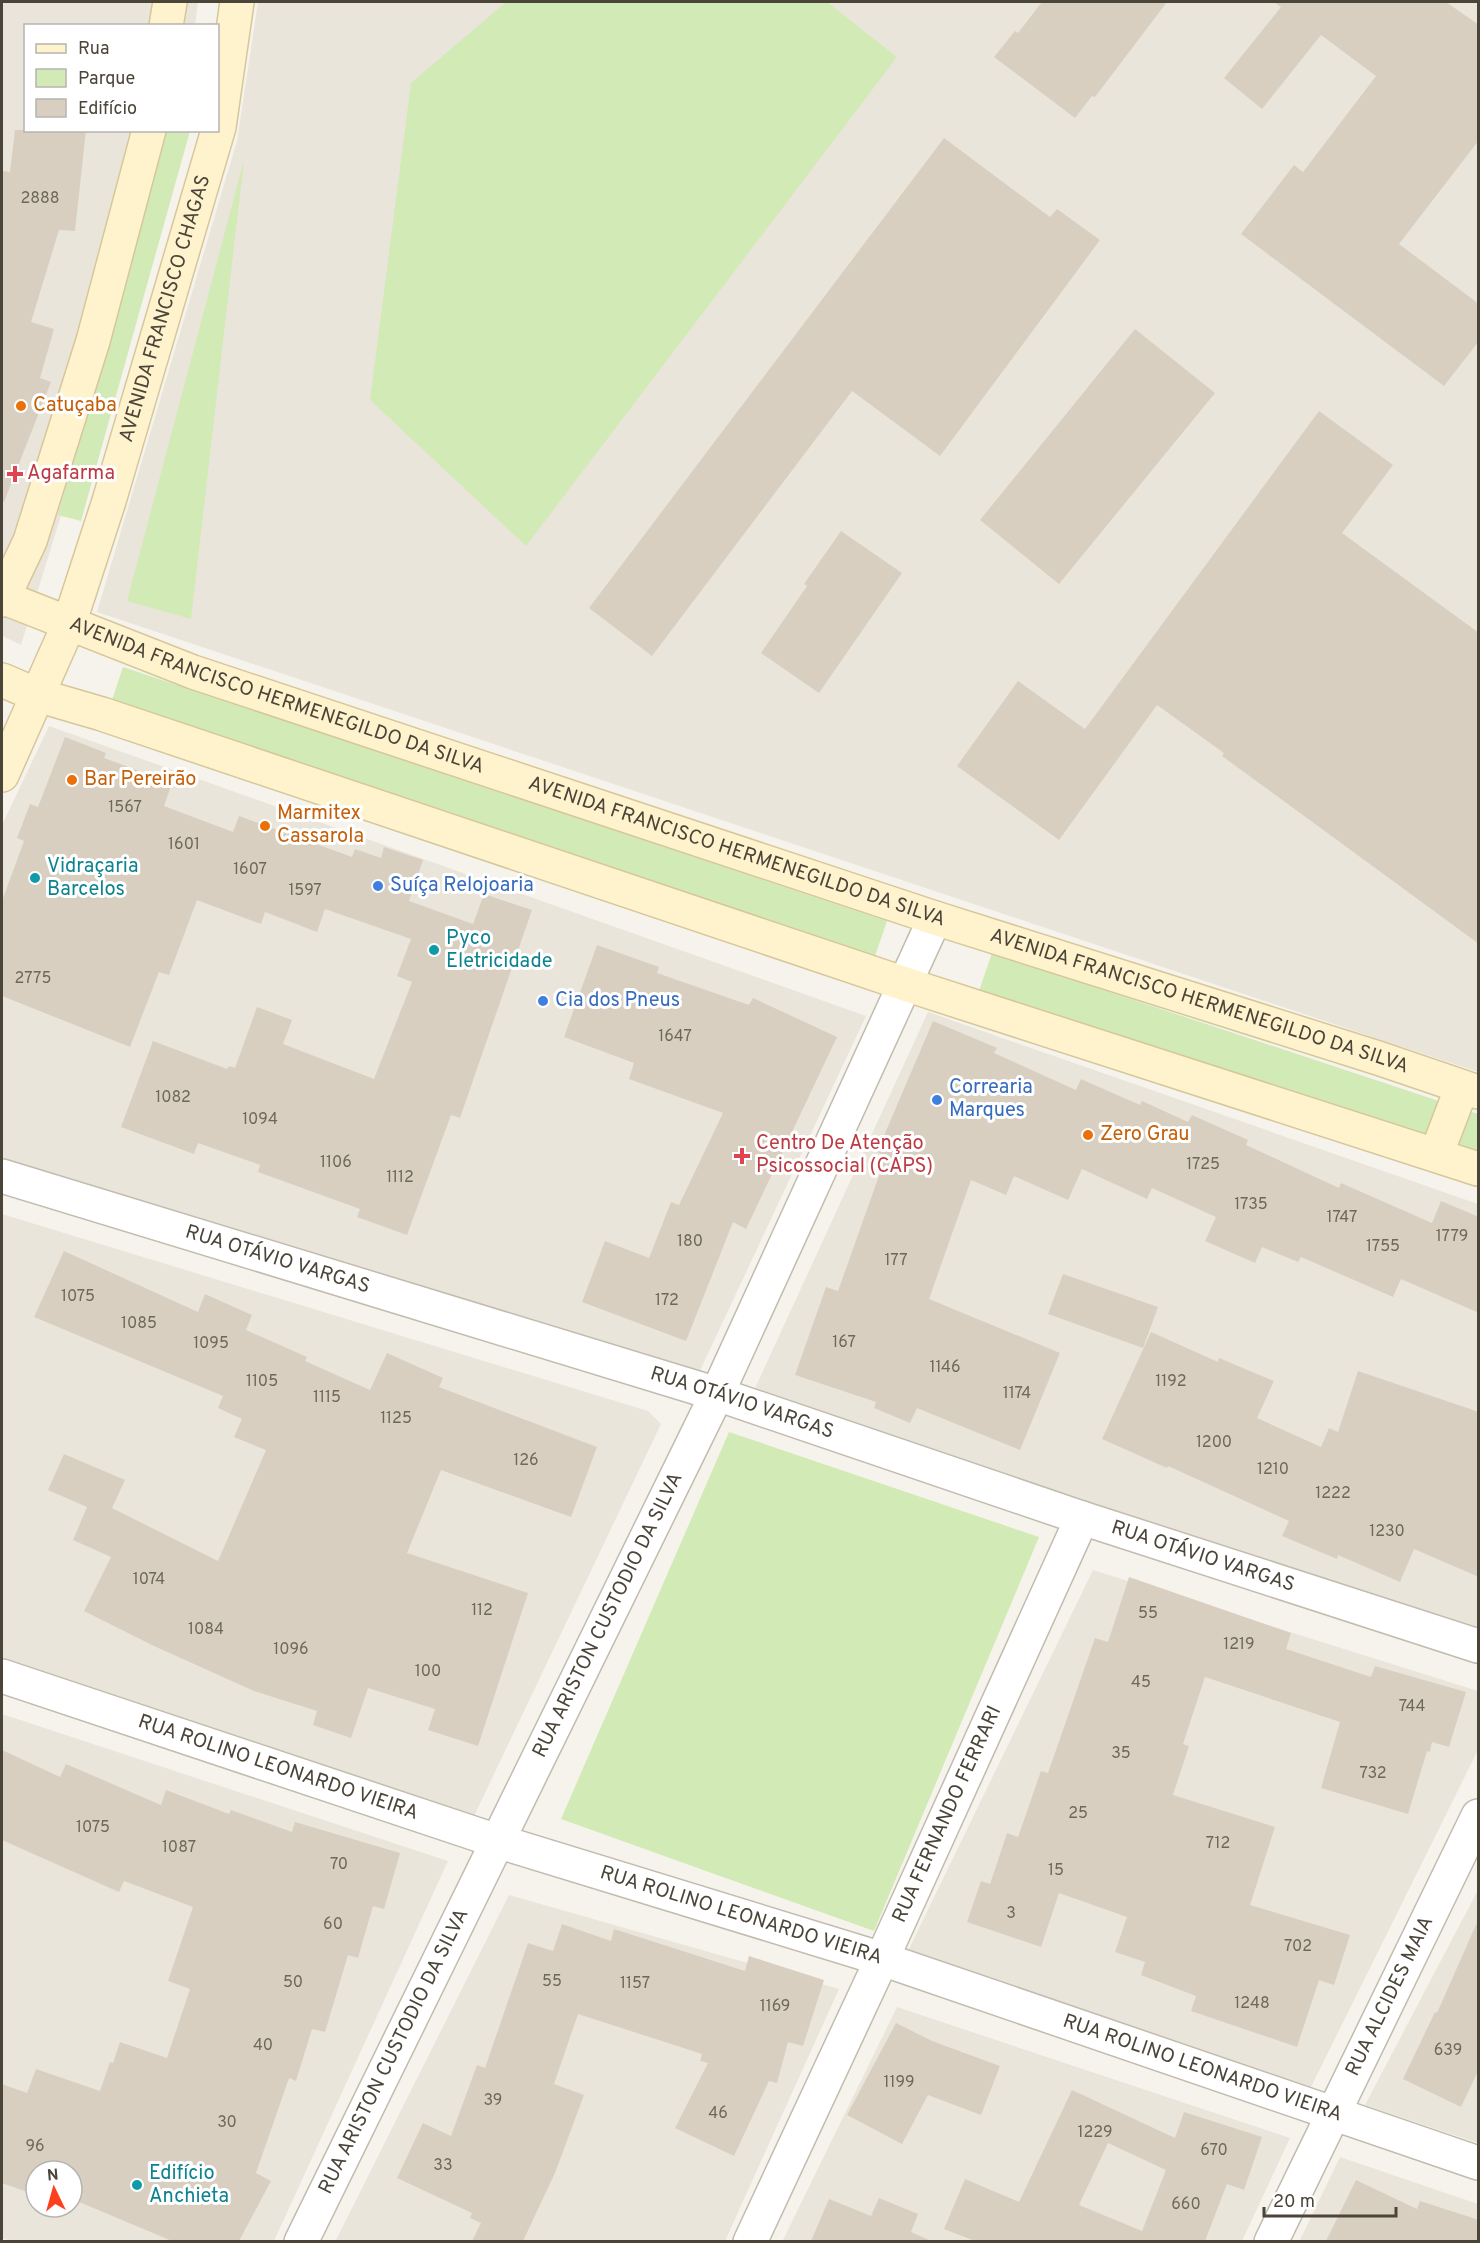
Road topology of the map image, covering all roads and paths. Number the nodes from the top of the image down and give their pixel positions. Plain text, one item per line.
1 (170, 2) edge
2 (237, 2) edge
3 (166, 24) edge
4 (219, 127) edge
5 (148, 132) edge
6 (218, 132) edge
7 (2, 599) edge
8 (69, 624) junction
9 (2, 680) edge
10 (38, 695) junction
11 (2, 776) edge
12 (935, 918) junction
13 (905, 984) junction
14 (1470, 1089) edge
15 (1436, 1155) junction
16 (1479, 1169) edge
17 (2, 1176) edge
18 (717, 1394) junction
19 (1082, 1518) junction
20 (1479, 1646) edge
21 (2, 1676) edge
22 (1479, 1816) edge
23 (497, 1841) junction
24 (882, 1959) junction
25 (1333, 2113) junction
26 (1479, 2163) edge
27 (301, 2241) edge
28 (750, 2241) edge
29 (1272, 2241) edge

1 - 3 main road
2 - 4 main road, AVENIDA FRANCISCO CHAGAS
5 - 7 main road
6 - 8 main road, AVENIDA FRANCISCO CHAGAS
7 - 8 main road, AVENIDA FRANCISCO HERMENEGILDO DA SILVA
8 - 10 main road, AVENIDA FRANCISCO CHAGAS
8 - 12 main road, AVENIDA FRANCISCO HERMENEGILDO DA SILVA
9 - 10 main road
10 - 11 main road, AVENIDA FRANCISCO CHAGAS
10 - 13 main road
12 - 13 street, RUA ARISTON CUSTODIO DA SILVA
12 - 14 main road, AVENIDA FRANCISCO HERMENEGILDO DA SILVA
13 - 15 main road
13 - 18 street, RUA ARISTON CUSTODIO DA SILVA
14 - 15 main road
15 - 16 main road
17 - 18 street, RUA OTÁVIO VARGAS
18 - 19 street, RUA OTÁVIO VARGAS
18 - 23 street, RUA ARISTON CUSTODIO DA SILVA
19 - 20 street, RUA OTÁVIO VARGAS
19 - 24 street, RUA FERNANDO FERRARI
21 - 23 street, RUA ROLINO LEONARDO VIEIRA
22 - 25 street, RUA ALCIDES MAIA
23 - 24 street, RUA ROLINO LEONARDO VIEIRA
23 - 27 street, RUA ARISTON CUSTODIO DA SILVA
24 - 25 street, RUA ROLINO LEONARDO VIEIRA
24 - 28 street, RUA FERNANDO FERRARI
25 - 26 street, RUA ROLINO LEONARDO VIEIRA
25 - 29 street, RUA ALCIDES MAIA

